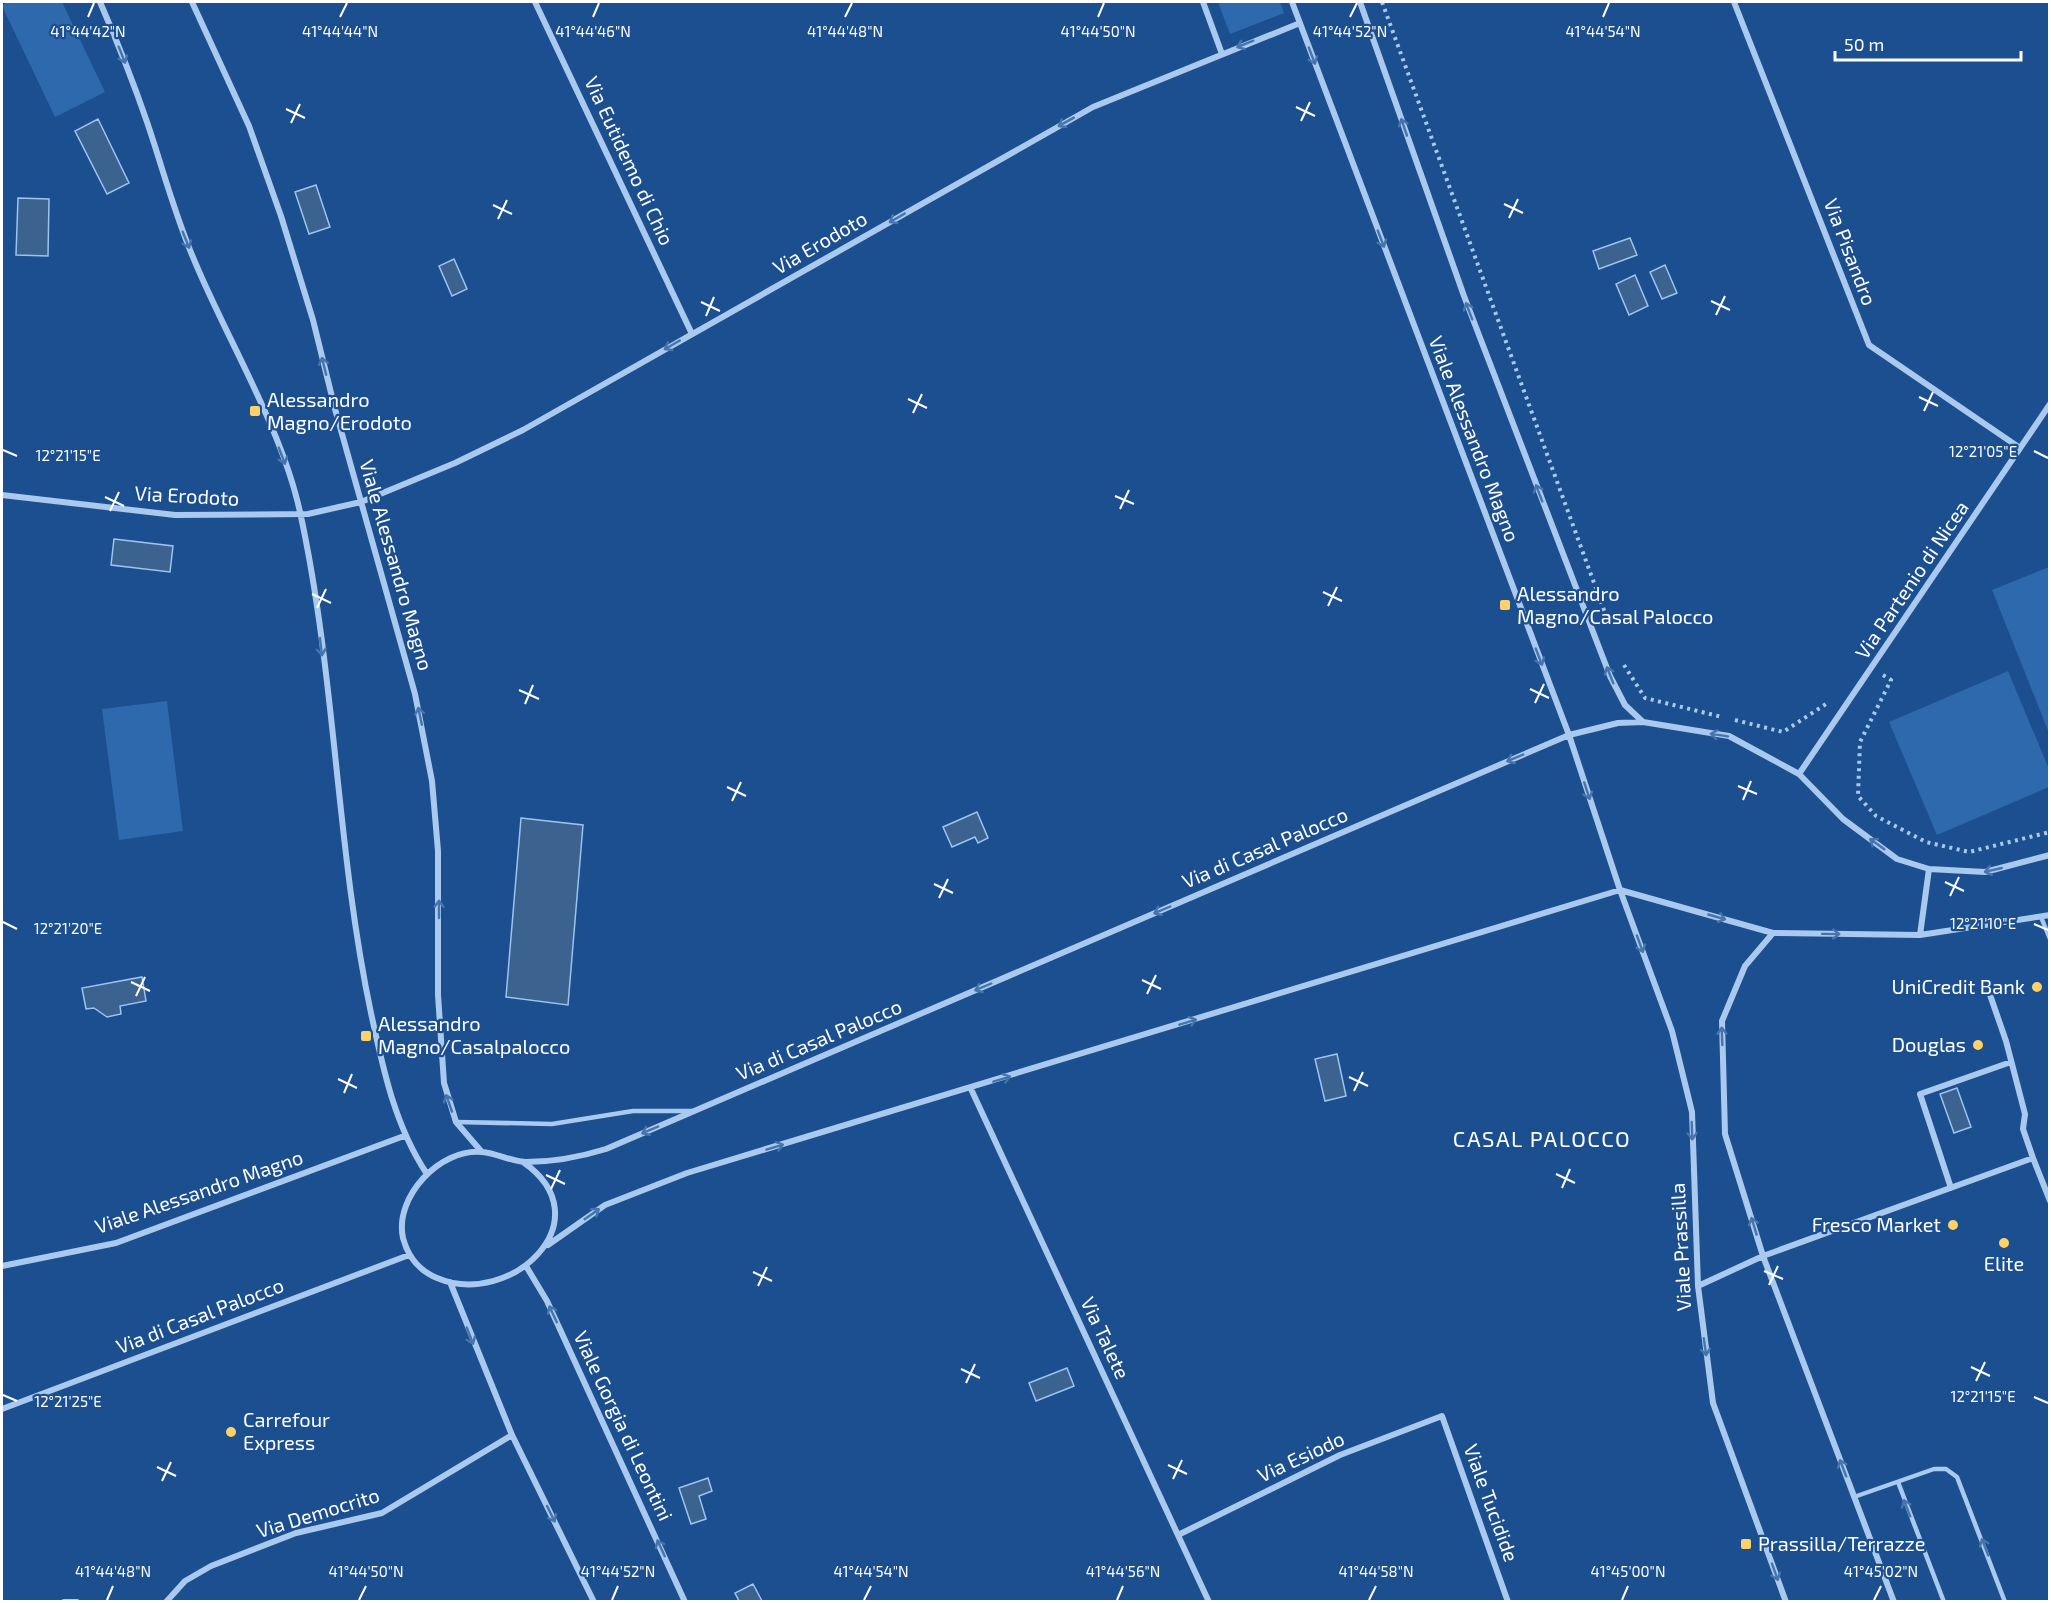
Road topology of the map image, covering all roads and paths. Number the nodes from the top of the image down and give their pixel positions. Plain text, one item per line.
1 (100, 2) edge
2 (192, 2) edge
3 (535, 2) edge
4 (1203, 2) edge
5 (1292, 2) edge
6 (1360, 2) edge
7 (1382, 2) edge
8 (1734, 2) edge
9 (1300, 23) junction
10 (1222, 54) junction
11 (692, 334) junction
12 (2049, 404) edge
13 (2020, 448) junction
14 (2, 495) edge
15 (361, 502) junction
16 (301, 514) junction
17 (1606, 616) dead end
18 (1621, 656) dead end
19 (1873, 668) junction
20 (1828, 703) dead end
21 (1643, 722) junction
22 (1569, 735) junction
23 (1799, 774) junction
24 (2049, 832) edge
25 (2049, 855) edge
26 (1929, 869) junction
27 (1620, 890) junction
28 (2049, 915) edge
29 (2041, 917) junction
30 (1773, 933) junction
31 (1920, 935) junction
32 (2049, 939) edge
33 (1989, 992) dead end
34 (2011, 1062) junction
35 (971, 1089) junction
36 (694, 1111) junction
37 (456, 1122) junction
38 (404, 1136) junction
39 (481, 1152) junction
40 (2033, 1158) junction
41 (523, 1162) junction
42 (427, 1174) junction
43 (1951, 1188) junction
44 (2049, 1201) edge
45 (545, 1247) junction
46 (410, 1255) junction
47 (1763, 1256) junction
48 (2, 1266) edge
49 (526, 1266) junction
50 (450, 1282) junction
51 (1698, 1286) junction
52 (2, 1409) edge
53 (1442, 1416) joint
54 (512, 1435) junction
55 (1898, 1482) junction
56 (1854, 1497) junction
57 (1178, 1535) junction
58 (64, 1602) edge
59 (77, 1602) edge
60 (166, 1602) edge
61 (594, 1602) edge
62 (686, 1602) edge
63 (1209, 1602) edge
64 (1508, 1602) edge
65 (1786, 1602) edge
66 (1894, 1602) edge
67 (1944, 1602) edge
68 (2005, 1602) edge

1 -> 16 street
15 -> 2 street, Viale Alessandro Magno
3 - 11 street, Via Eutidemo di Chio
4 - 10 street
5 - 9 street, Viale Alessandro Magno
21 -> 6 street
7 - 17 path
8 - 13 street, Via Pisandro
9 -> 10 street, Via Erodoto
9 -> 22 street, Viale Alessandro Magno
10 -> 11 street, Via Erodoto
11 -> 15 street, Via Erodoto
12 - 13 street, Via Partenio di Nicea
13 - 19 street, Via Partenio di Nicea
14 - 16 street, Via Erodoto
15 - 16 street, Via Erodoto
37 -> 15 street, Viale Alessandro Magno
16 -> 38 street
18 - 20 path
19 - 23 street, Via Partenio di Nicea
19 - 24 path
21 - 22 street, Via di Casal Palocco
23 -> 21 street, Via di Casal Palocco
22 -> 27 street, Viale Alessandro Magno
22 -> 36 street, Via di Casal Palocco
26 -> 23 street, Via di Casal Palocco
25 -> 26 street, Via di Casal Palocco
26 - 31 street
27 -> 30 street
35 -> 27 street
27 -> 51 street, Viale Prassilla
28 - 29 street
29 - 31 street
29 - 32 lane
30 -> 31 street
47 -> 30 street
33 - 34 street
34 - 40 street
34 - 43 street
45 -> 35 street
35 - 57 street, Via Talete
36 - 37 lane
36 -> 41 street, Via di Casal Palocco
37 - 39 street, Viale Alessandro Magno
38 - 42 street
38 - 48 street, Viale Alessandro Magno
39 - 41 street, Via di Casal Palocco
39 - 42 street
40 - 43 street
40 - 44 street
41 - 45 street
42 - 46 street
43 - 47 street
45 - 49 street
46 - 50 street
46 - 52 street, Via di Casal Palocco
47 - 51 street
56 -> 47 street
49 - 50 street
62 -> 49 street, Viale Gorgia di Leontini
50 -> 54 street
51 -> 65 street, Viale Prassilla
53 - 57 street, Via Esiodo
53 - 64 street, Viale Tucidide
54 - 60 street, Via Democrito
54 -> 61 street
55 - 56 lane
67 -> 55 lane
68 -> 55 lane
56 - 66 street
57 - 63 street, Via Talete
58 - 59 street

